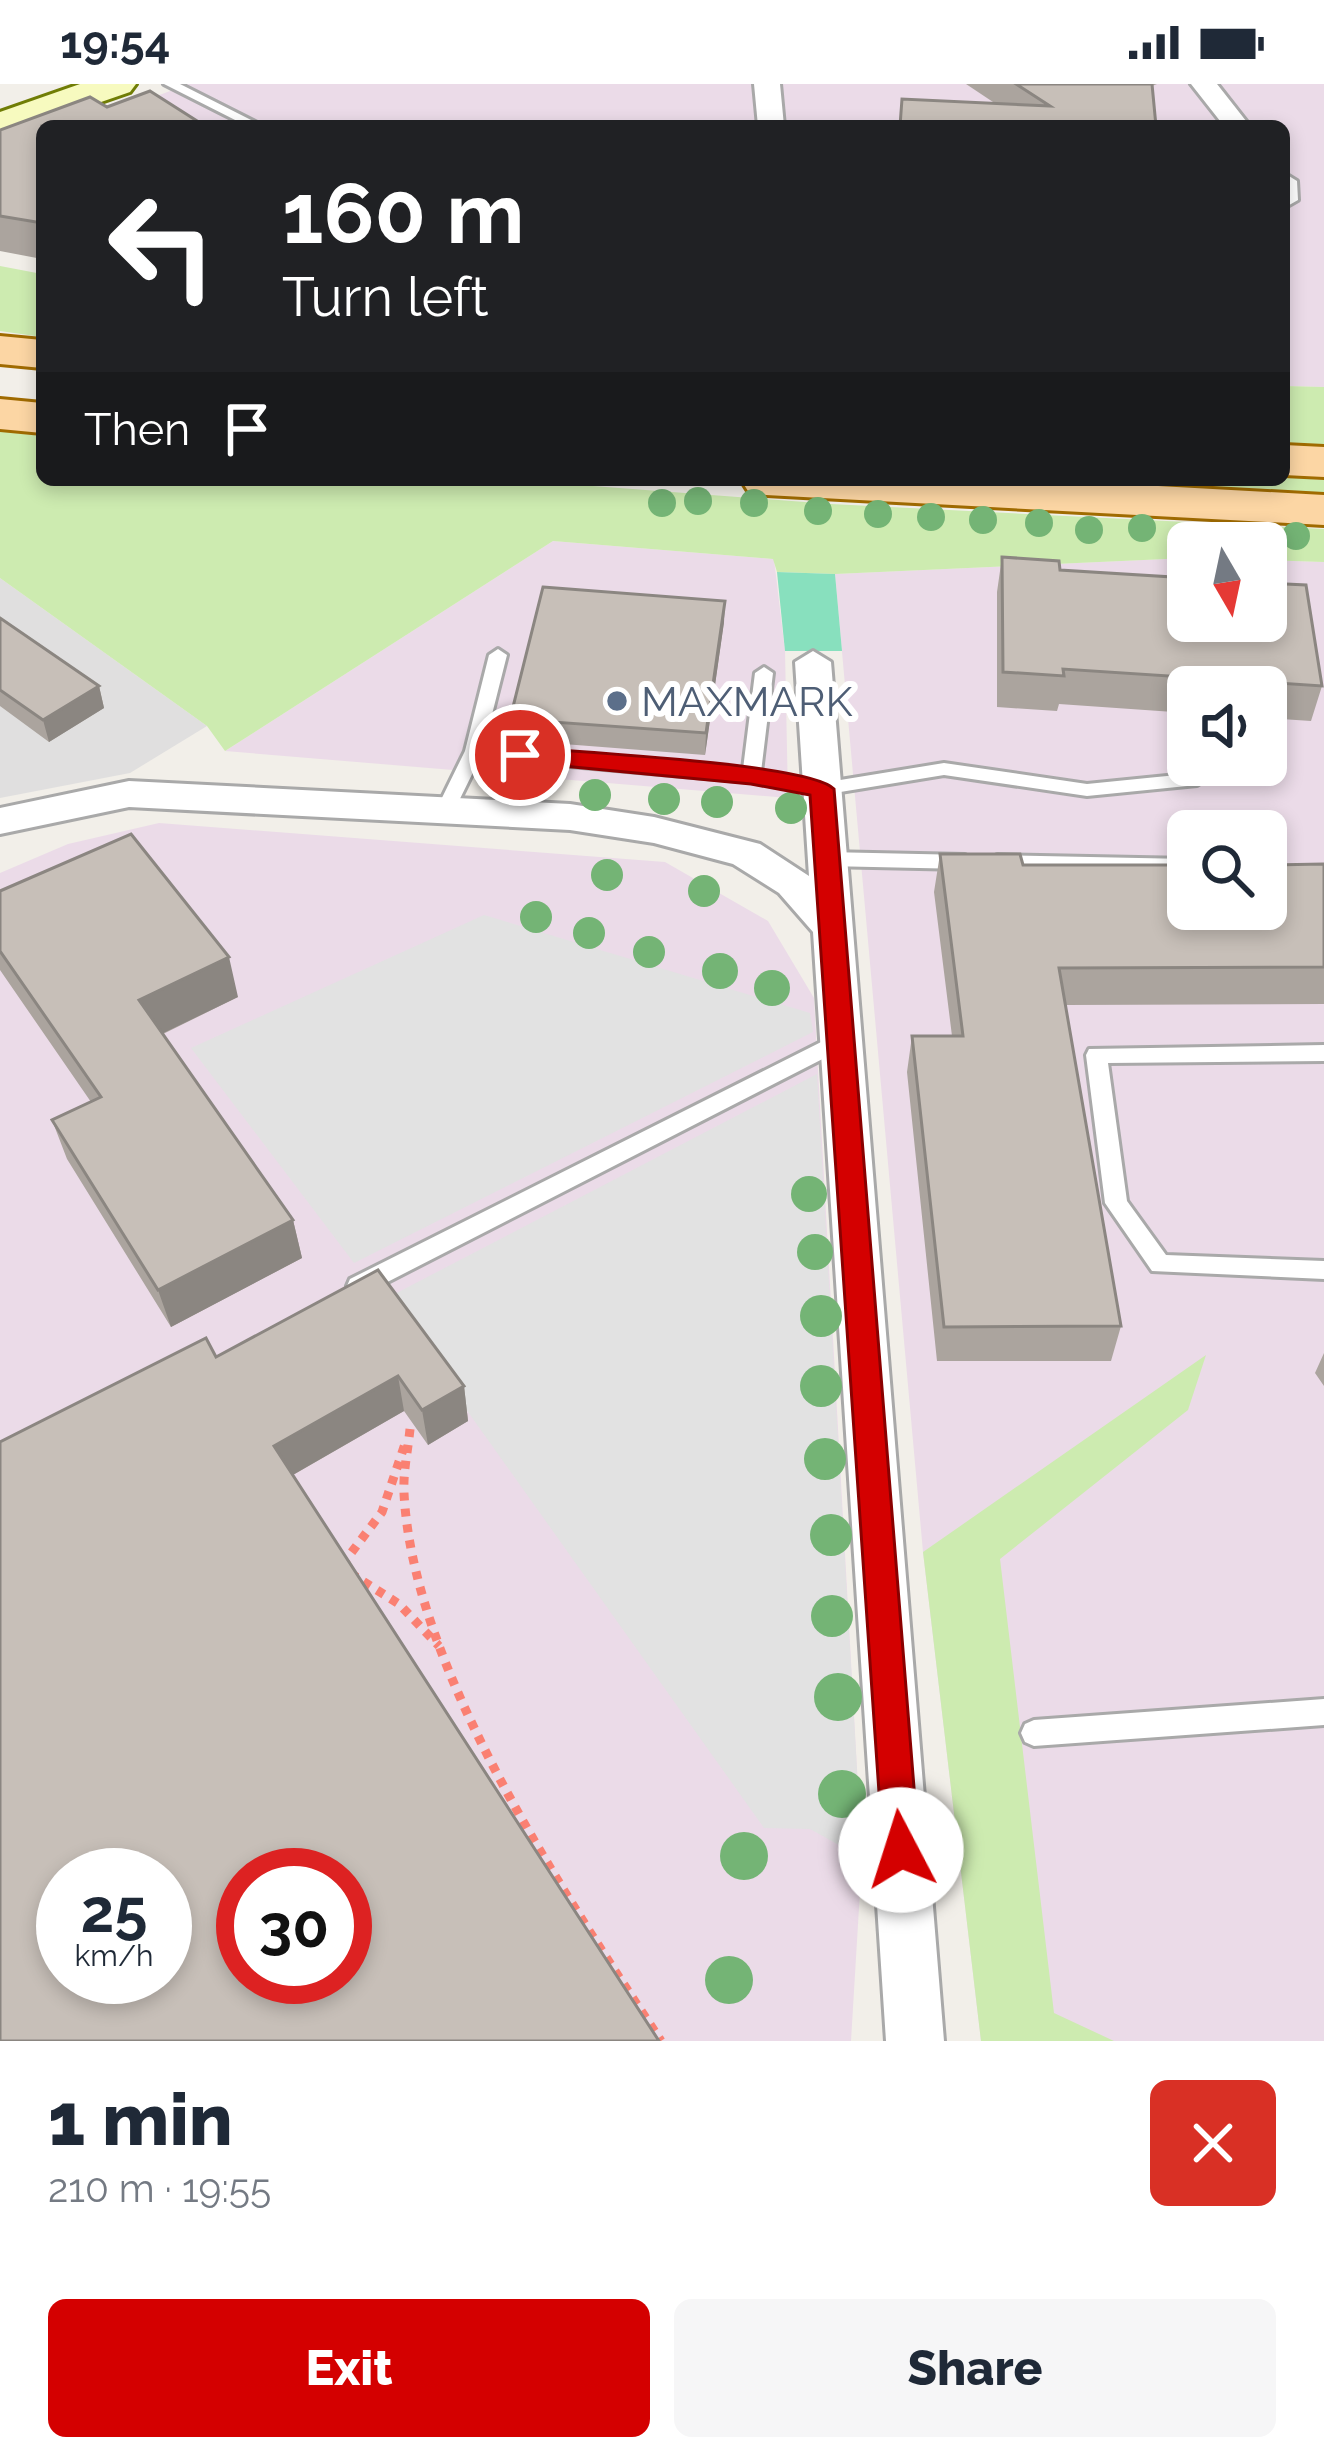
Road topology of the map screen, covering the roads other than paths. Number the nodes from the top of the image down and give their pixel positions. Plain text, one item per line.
1 (117, 84) edge
2 (170, 84) edge
3 (767, 84) edge
4 (1204, 84) edge
5 (245, 120) edge
6 (770, 120) edge
7 (1232, 120) edge
8 (0, 125) edge
9 (0, 350) edge
10 (36, 353) edge
11 (0, 414) edge
12 (36, 417) edge
13 (1290, 460) edge
14 (1324, 462) edge
15 (878, 486) edge
16 (1324, 510) edge
17 (498, 655) dead end
18 (813, 662) dead end
19 (764, 673) dead end
20 (474, 751) junction
21 (751, 776) junction
22 (1167, 782) edge
23 (822, 789) junction
24 (446, 808) junction
25 (0, 821) edge
26 (827, 859) junction
27 (1167, 866) edge
28 (832, 928) junction
29 (838, 1041) junction
30 (1324, 1053) edge
31 (1324, 1270) edge
32 (329, 1301) edge
33 (1324, 1712) edge
34 (1034, 1732) dead end
35 (915, 2041) edge

1 - 8 main road
2 - 5 lane
3 - 6 street
4 - 7 street
9 - 10 main road
11 - 12 main road
13 - 14 main road
15 - 16 main road
17 - 20 lane
18 - 23 street
19 - 21 lane
20 - 21 lane
20 - 24 lane
21 - 23 lane
22 - 23 lane
23 - 26 street
24 - 25 street
24 - 28 street
26 - 27 lane
26 - 28 street
28 - 29 street
29 - 32 lane
29 - 35 street
30 - 31 lane
33 - 34 lane

